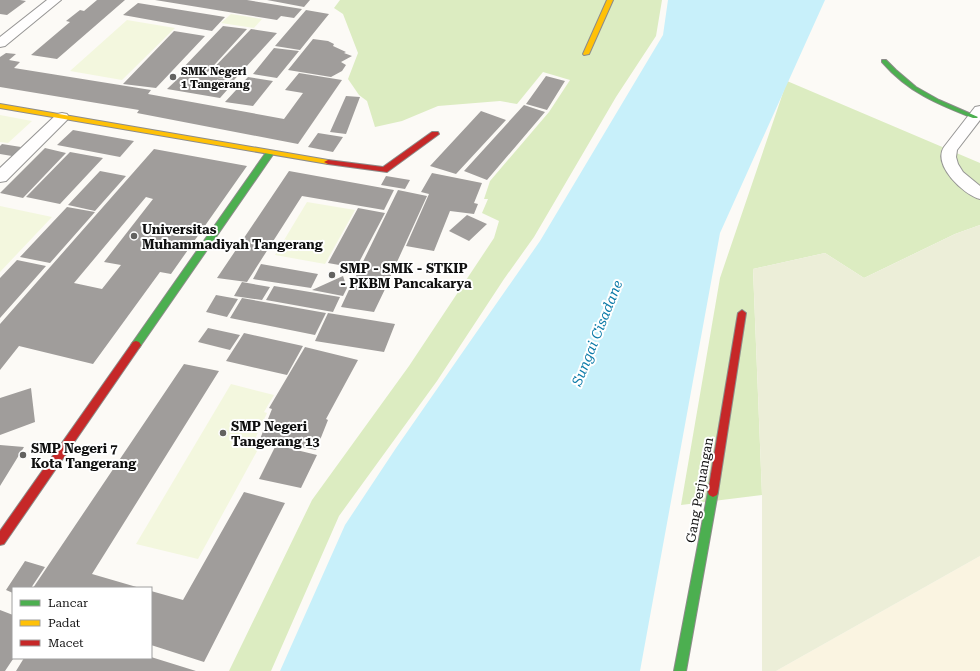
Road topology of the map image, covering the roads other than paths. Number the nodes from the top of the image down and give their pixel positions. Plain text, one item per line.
1 (55, 0) edge
2 (610, 0) edge
3 (0, 43) edge
4 (586, 54) dead end
5 (884, 61) dead end
6 (0, 106) edge
7 (977, 113) edge
8 (62, 117) junction
9 (435, 134) dead end
10 (270, 153) junction
11 (0, 177) edge
12 (980, 194) edge
13 (742, 313) dead end
14 (0, 540) edge
15 (680, 671) edge

1 - 3 street
2 - 4 street
5 - 7 street
6 - 8 street
7 - 12 street
8 - 10 street
8 - 11 street
9 - 10 street
10 - 14 street
13 - 15 street, Gang Perjuangan

